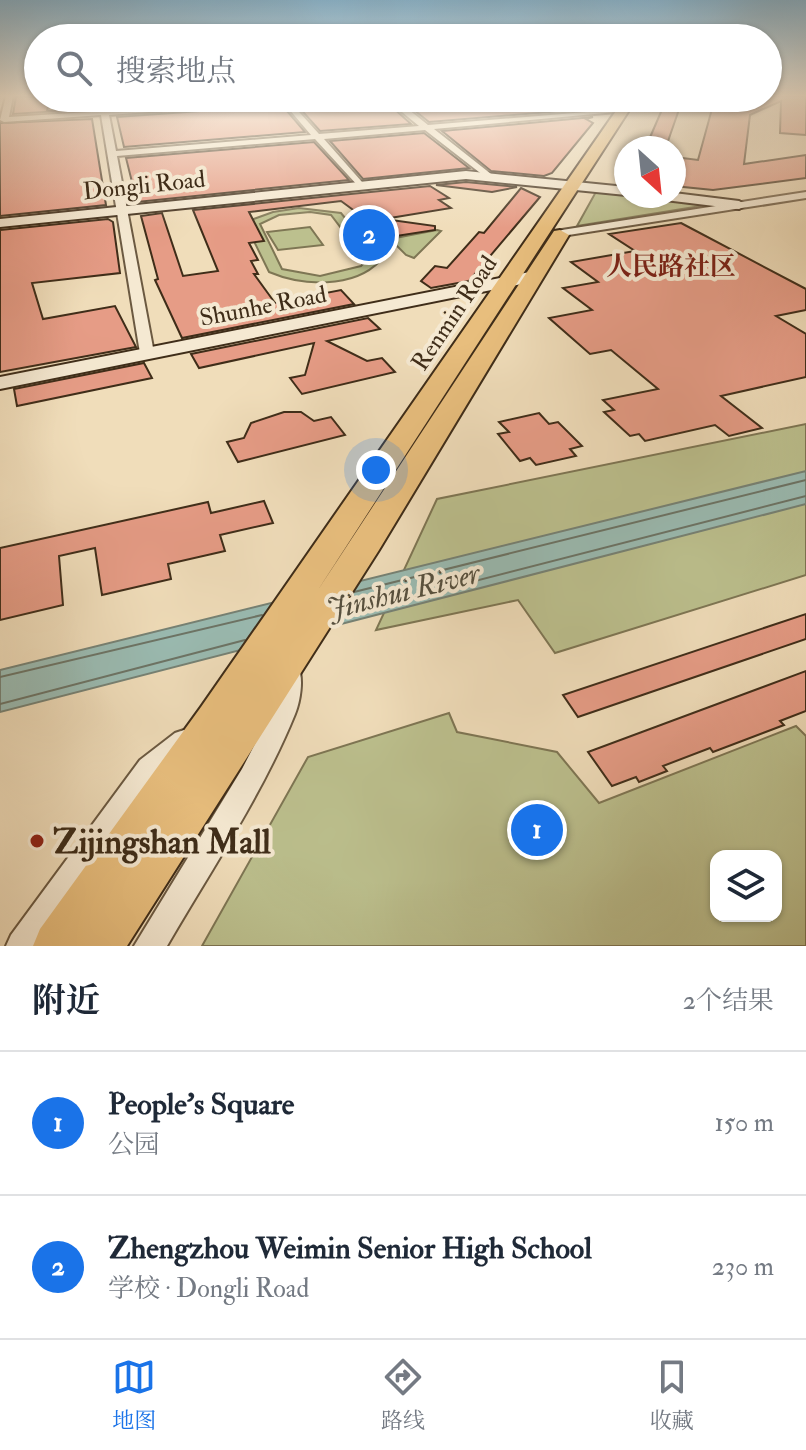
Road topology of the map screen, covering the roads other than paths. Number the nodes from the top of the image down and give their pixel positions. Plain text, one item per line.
1 (110, 140) edge
2 (267, 140) edge
3 (318, 140) edge
4 (442, 140) edge
5 (607, 140) edge
6 (615, 140) edge
7 (112, 154) junction
8 (488, 176) junction
9 (359, 184) junction
10 (581, 186) junction
11 (614, 190) edge
12 (806, 195) edge
13 (686, 199) edge
14 (739, 205) junction
15 (123, 210) junction
16 (0, 223) edge
17 (562, 233) junction
18 (535, 276) junction
19 (507, 281) junction
20 (147, 353) junction
21 (0, 383) edge
22 (293, 653) junction
23 (215, 718) junction
24 (22, 946) edge
25 (57, 946) edge
26 (99, 946) edge
27 (150, 946) edge

1 - 7 street
2 - 7 street
3 - 9 street
4 - 8 street
5 - 10 main road, Renmin Road
6 - 10 main road, Renmin Road
7 - 15 street
8 - 9 street, Dongli Road
8 - 10 street, Dongli Road
9 - 15 street, Dongli Road
10 - 11 street, Dongli Road
10 - 17 main road, Renmin Road
10 - 19 main road, Renmin Road
12 - 14 street
13 - 14 street
14 - 17 street
15 - 16 street, Dongli Road
15 - 20 street
17 - 18 main road, Renmin Road
18 - 19 street, Shunhe Road
18 - 22 main road, Renmin Road
19 - 20 street, Shunhe Road
19 - 23 main road, Renmin Road
20 - 21 street, Shunhe Road
22 - 26 main road, Renmin Road
22 - 27 street
23 - 24 street
23 - 25 main road, Renmin Road

